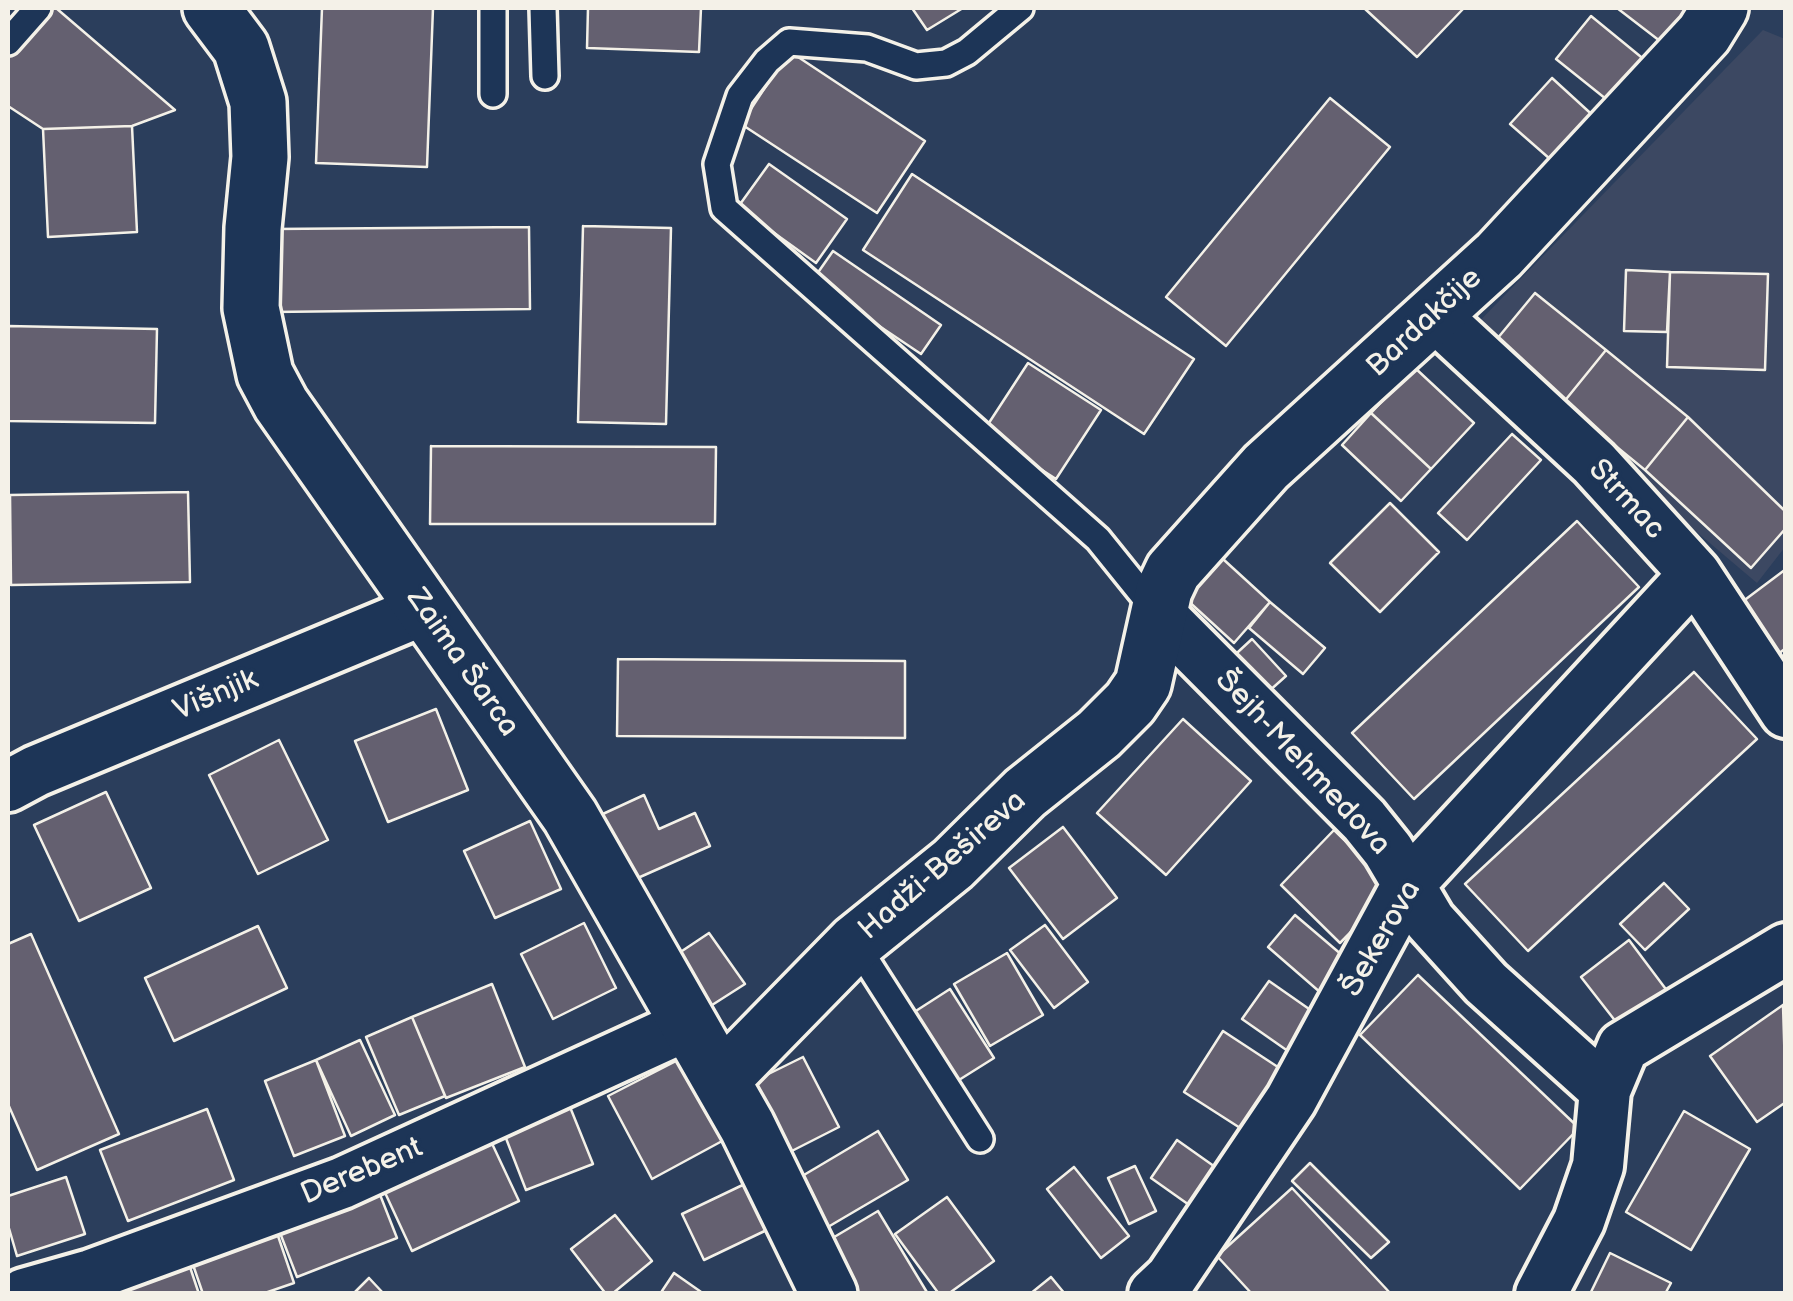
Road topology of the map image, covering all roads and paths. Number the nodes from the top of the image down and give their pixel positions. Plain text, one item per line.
1 (38, 8) edge
2 (211, 8) edge
3 (493, 8) edge
4 (543, 8) edge
5 (1020, 8) edge
6 (1720, 8) edge
7 (8, 42) edge
8 (545, 76) dead end
9 (493, 94) dead end
10 (1434, 315) junction
11 (1695, 574) junction
12 (425, 608) junction
13 (1156, 630) junction
14 (1786, 712) edge
15 (8, 786) edge
16 (1407, 886) junction
17 (855, 943) junction
18 (1786, 949) edge
19 (690, 1024) junction
20 (722, 1079) junction
21 (1605, 1090) junction
22 (980, 1139) dead end
23 (824, 1291) edge
24 (24, 1294) edge
25 (1154, 1294) edge
26 (1541, 1294) edge

1 - 7 lane
2 - 12 street, Zaima Šarca
3 - 9 lane
4 - 8 lane
5 - 13 lane
6 - 10 street, Bardakčije
10 - 11 street, Strmac
10 - 13 street, Bardakčije
11 - 14 street, Strmac
11 - 16 street, Šekerova
12 - 15 street, Višnjik
12 - 19 street, Zaima Šarca
13 - 16 street, Šejh-Mehmedova
13 - 17 street, Hadži-Bešireva
16 - 21 street, Šejh-Mehmedova
16 - 25 street, Šekerova
17 - 20 street, Hadži-Bešireva
17 - 22 lane
18 - 21 street
19 - 20 street, Zaima Šarca
19 - 24 street, Derebent
20 - 23 street, Zaima Šarca
21 - 26 street

